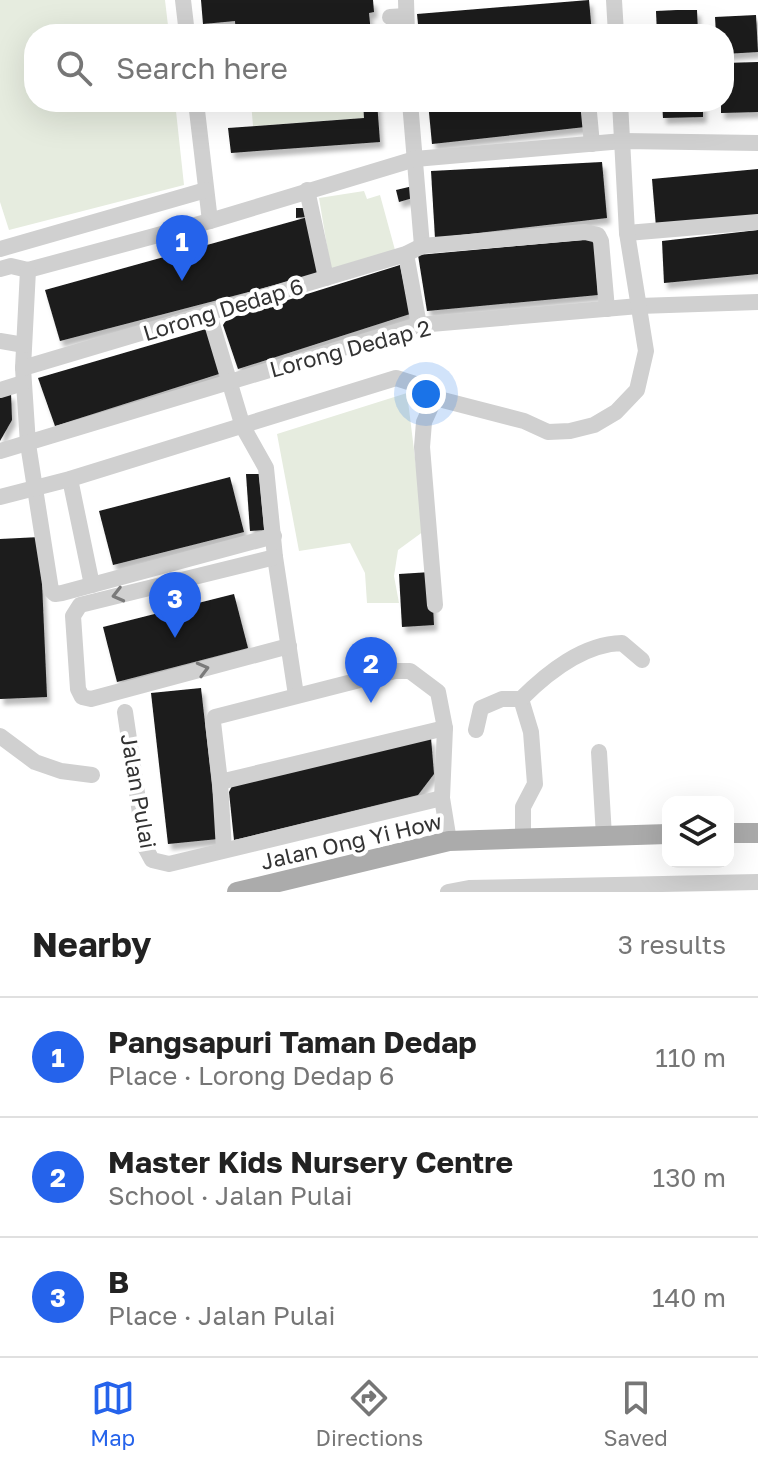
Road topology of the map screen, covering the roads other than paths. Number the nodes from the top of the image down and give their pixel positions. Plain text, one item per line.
1 (183, 0) edge
2 (614, 0) edge
3 (186, 24) edge
4 (615, 24) edge
5 (197, 112) edge
6 (411, 112) edge
7 (589, 112) edge
8 (621, 112) edge
9 (623, 141) junction
10 (758, 143) edge
11 (592, 144) junction
12 (415, 159) junction
13 (206, 190) junction
14 (307, 190) junction
15 (210, 221) junction
16 (758, 222) edge
17 (627, 233) junction
18 (0, 249) edge
19 (414, 250) junction
20 (0, 269) edge
21 (28, 270) junction
22 (326, 278) junction
23 (758, 302) edge
24 (639, 306) junction
25 (607, 309) junction
26 (209, 314) junction
27 (419, 325) junction
28 (0, 341) edge
29 (24, 345) junction
30 (23, 376) junction
31 (228, 382) junction
32 (0, 390) edge
33 (435, 398) junction
34 (243, 427) junction
35 (28, 444) junction
36 (0, 451) edge
37 (70, 479) junction
38 (35, 488) junction
39 (0, 497) edge
40 (274, 536) junction
41 (275, 557) junction
42 (92, 585) junction
43 (435, 605) dead end
44 (289, 646) junction
45 (642, 660) dead end
46 (296, 695) junction
47 (521, 699) junction
48 (125, 712) dead end
49 (445, 728) junction
50 (476, 730) dead end
51 (0, 736) edge
52 (599, 752) dead end
53 (92, 775) dead end
54 (220, 782) junction
55 (442, 798) junction
56 (734, 833) edge
57 (758, 833) edge
58 (662, 834) edge
59 (604, 836) junction
60 (523, 838) junction
61 (449, 841) junction
62 (224, 850) junction
63 (758, 882) edge
64 (480, 890) edge
65 (237, 892) edge
66 (448, 892) edge

1 - 3 street
2 - 4 street
5 - 13 street
6 - 12 street
7 - 11 street
8 - 9 street
9 - 10 street
9 - 11 street
9 - 17 street
11 - 12 street
12 - 14 street
12 - 19 street
13 - 15 street
13 - 18 street
14 - 15 street
14 - 22 street
15 - 21 street
16 - 17 street
17 - 24 street
19 - 22 street, Lorong Dedap 6
19 - 25 street, Lorong Dedap 6
19 - 27 street
20 - 21 street
21 - 29 street
22 - 26 street, Lorong Dedap 6
23 - 24 street, Lorong Dedap 2
24 - 25 street, Lorong Dedap 2
24 - 33 street
25 - 27 street, Lorong Dedap 2
26 - 30 street, Lorong Dedap 6
26 - 31 street
27 - 31 street, Lorong Dedap 2
28 - 29 street
29 - 30 street
30 - 32 street, Lorong Dedap 6
30 - 35 street
31 - 34 street
31 - 35 street, Lorong Dedap 2
33 - 34 street
33 - 43 street
34 - 37 street
34 - 40 street
35 - 36 street, Lorong Dedap 2
35 - 38 street
37 - 38 street
37 - 42 street
38 - 39 street
38 - 42 street
40 - 41 street
40 - 42 street
41 - 44 street
41 -> 44 street
44 - 46 street
45 - 47 street
46 - 49 street
46 - 54 street
47 - 50 street
47 - 60 street
48 - 62 street, Jalan Pulai
49 - 54 street
49 - 55 street
51 - 53 street
52 - 59 street
54 - 62 street
55 - 61 street
55 - 62 street, Jalan Pulai
56 - 57 main road
58 - 59 main road, Jalan Ong Yi How
59 - 60 main road, Jalan Ong Yi How
60 - 61 main road, Jalan Ong Yi How
61 - 65 main road, Jalan Ong Yi How
63 - 64 street
64 - 66 street

